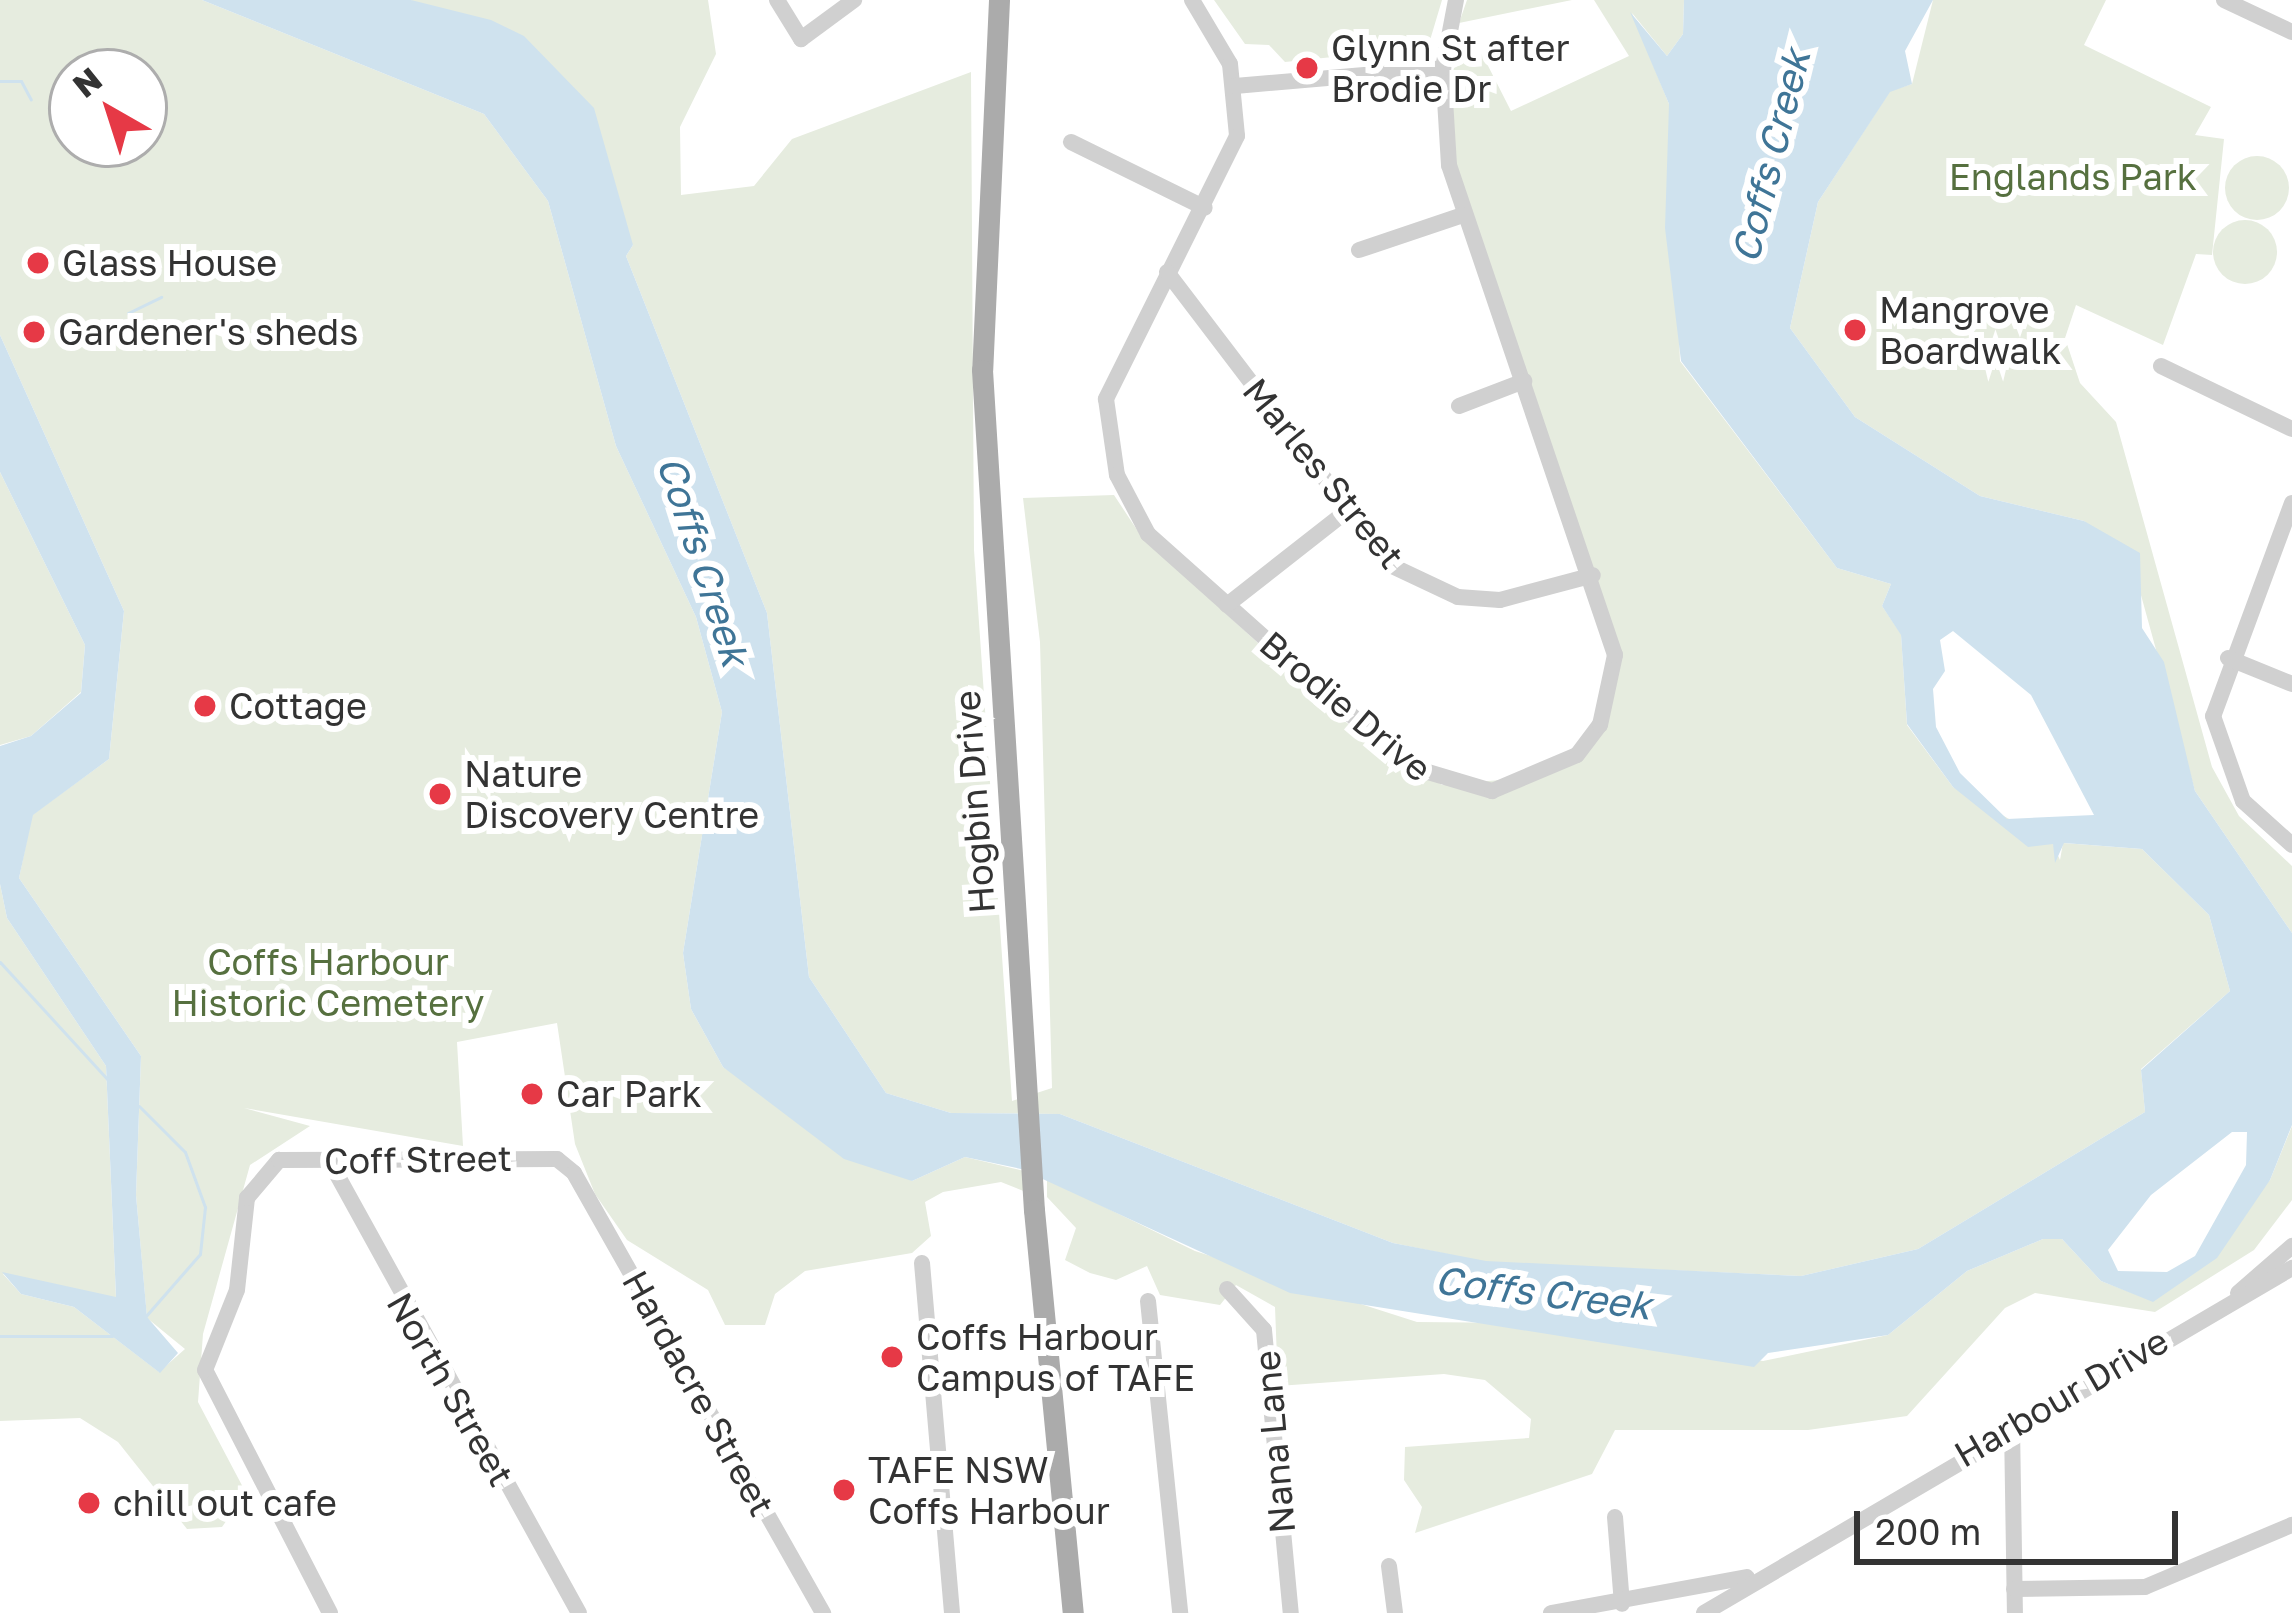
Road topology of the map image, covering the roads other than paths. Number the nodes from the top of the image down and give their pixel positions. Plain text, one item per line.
1 (778, 0) edge
2 (854, 0) edge
3 (999, 0) edge
4 (1192, 0) edge
5 (1456, 0) edge
6 (2224, 0) edge
7 (2292, 32) edge
8 (1443, 68) junction
9 (1235, 86) junction
10 (1072, 142) dead end
11 (1205, 208) junction
12 (1463, 214) junction
13 (1359, 250) dead end
14 (1167, 272) junction
15 (2161, 366) dead end
16 (1524, 380) junction
17 (1459, 406) dead end
18 (2292, 430) edge
19 (2292, 503) edge
20 (1347, 511) junction
21 (1593, 575) junction
22 (1227, 605) junction
23 (2228, 658) junction
24 (2292, 685) edge
25 (2292, 845) edge
26 (330, 1162) junction
27 (574, 1173) joint
28 (2292, 1246) edge
29 (922, 1263) dead end
30 (2292, 1268) edge
31 (1227, 1289) dead end
32 (2238, 1294) junction
33 (1148, 1301) dead end
34 (2012, 1426) junction
35 (1615, 1517) dead end
36 (2292, 1525) edge
37 (1389, 1567) dead end
38 (1760, 1573) junction
39 (2014, 1588) junction
40 (1622, 1604) junction
41 (1068, 1608) edge
42 (330, 1613) edge
43 (579, 1613) edge
44 (823, 1613) edge
45 (952, 1613) edge
46 (1180, 1613) edge
47 (1291, 1613) edge
48 (1396, 1613) edge
49 (1551, 1613) edge
50 (1703, 1613) edge
51 (2015, 1613) edge

1 - 2 street
3 - 41 main road, Hogbin Drive
4 - 9 street, Brodie Drive
5 - 8 street, Brodie Drive
6 - 7 street
8 - 9 street
8 - 12 street, Brodie Drive
9 - 11 street, Brodie Drive
10 - 11 street
11 - 14 street, Brodie Drive
12 - 13 street
12 - 16 street, Brodie Drive
14 - 20 street, Marles Street
14 - 22 street, Brodie Drive
15 - 18 street
16 - 17 street
16 - 21 street, Brodie Drive
19 - 23 street
20 - 21 street, Marles Street
20 - 22 street
21 - 22 street, Brodie Drive
23 - 24 street
23 - 25 street
26 - 27 street, Coff Street
26 - 42 street, Coff Street
26 - 43 street, North Street
27 - 44 street, Hardacre Street
28 - 32 street, Harbour Drive
29 - 45 street
30 - 32 street, Harbour Drive
31 - 47 street, Nana Lane
32 - 34 street, Harbour Drive
33 - 46 street
34 - 38 street, Harbour Drive
34 - 39 street
35 - 40 street
36 - 39 street
37 - 48 street
38 - 40 street, Harbour Drive
38 - 50 street, Harbour Drive
39 - 51 street
40 - 49 street, Harbour Drive

